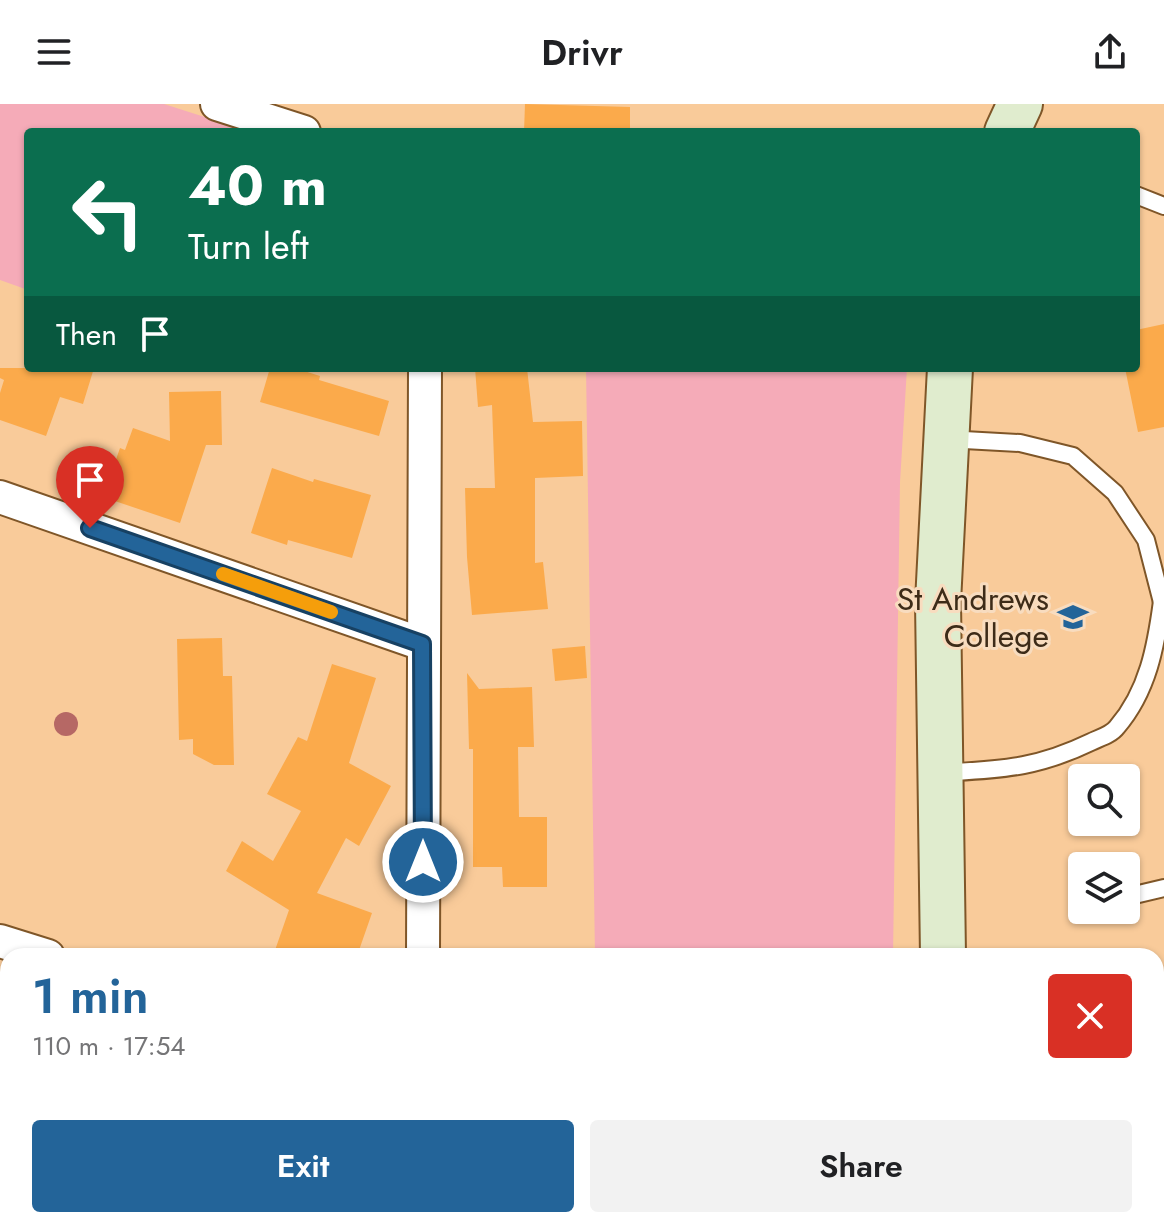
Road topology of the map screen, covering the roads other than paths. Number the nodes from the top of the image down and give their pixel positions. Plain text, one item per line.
1 (217, 104) edge
2 (1020, 104) edge
3 (292, 128) edge
4 (1009, 128) edge
5 (1140, 197) edge
6 (1164, 206) edge
7 (425, 372) edge
8 (950, 372) edge
9 (946, 439) junction
10 (0, 497) edge
11 (1163, 606) edge
12 (422, 644) junction
13 (940, 773) junction
14 (1164, 888) edge
15 (1140, 894) edge
16 (0, 941) edge
17 (22, 948) edge
18 (423, 948) edge
19 (943, 948) edge

1 - 3 street
2 - 4 main road
5 - 6 lane
7 - 12 street
8 - 9 main road
9 - 11 lane
9 - 13 main road
10 - 12 street
11 - 13 lane
12 - 18 street
13 - 19 main road
14 - 15 lane
16 - 17 street

